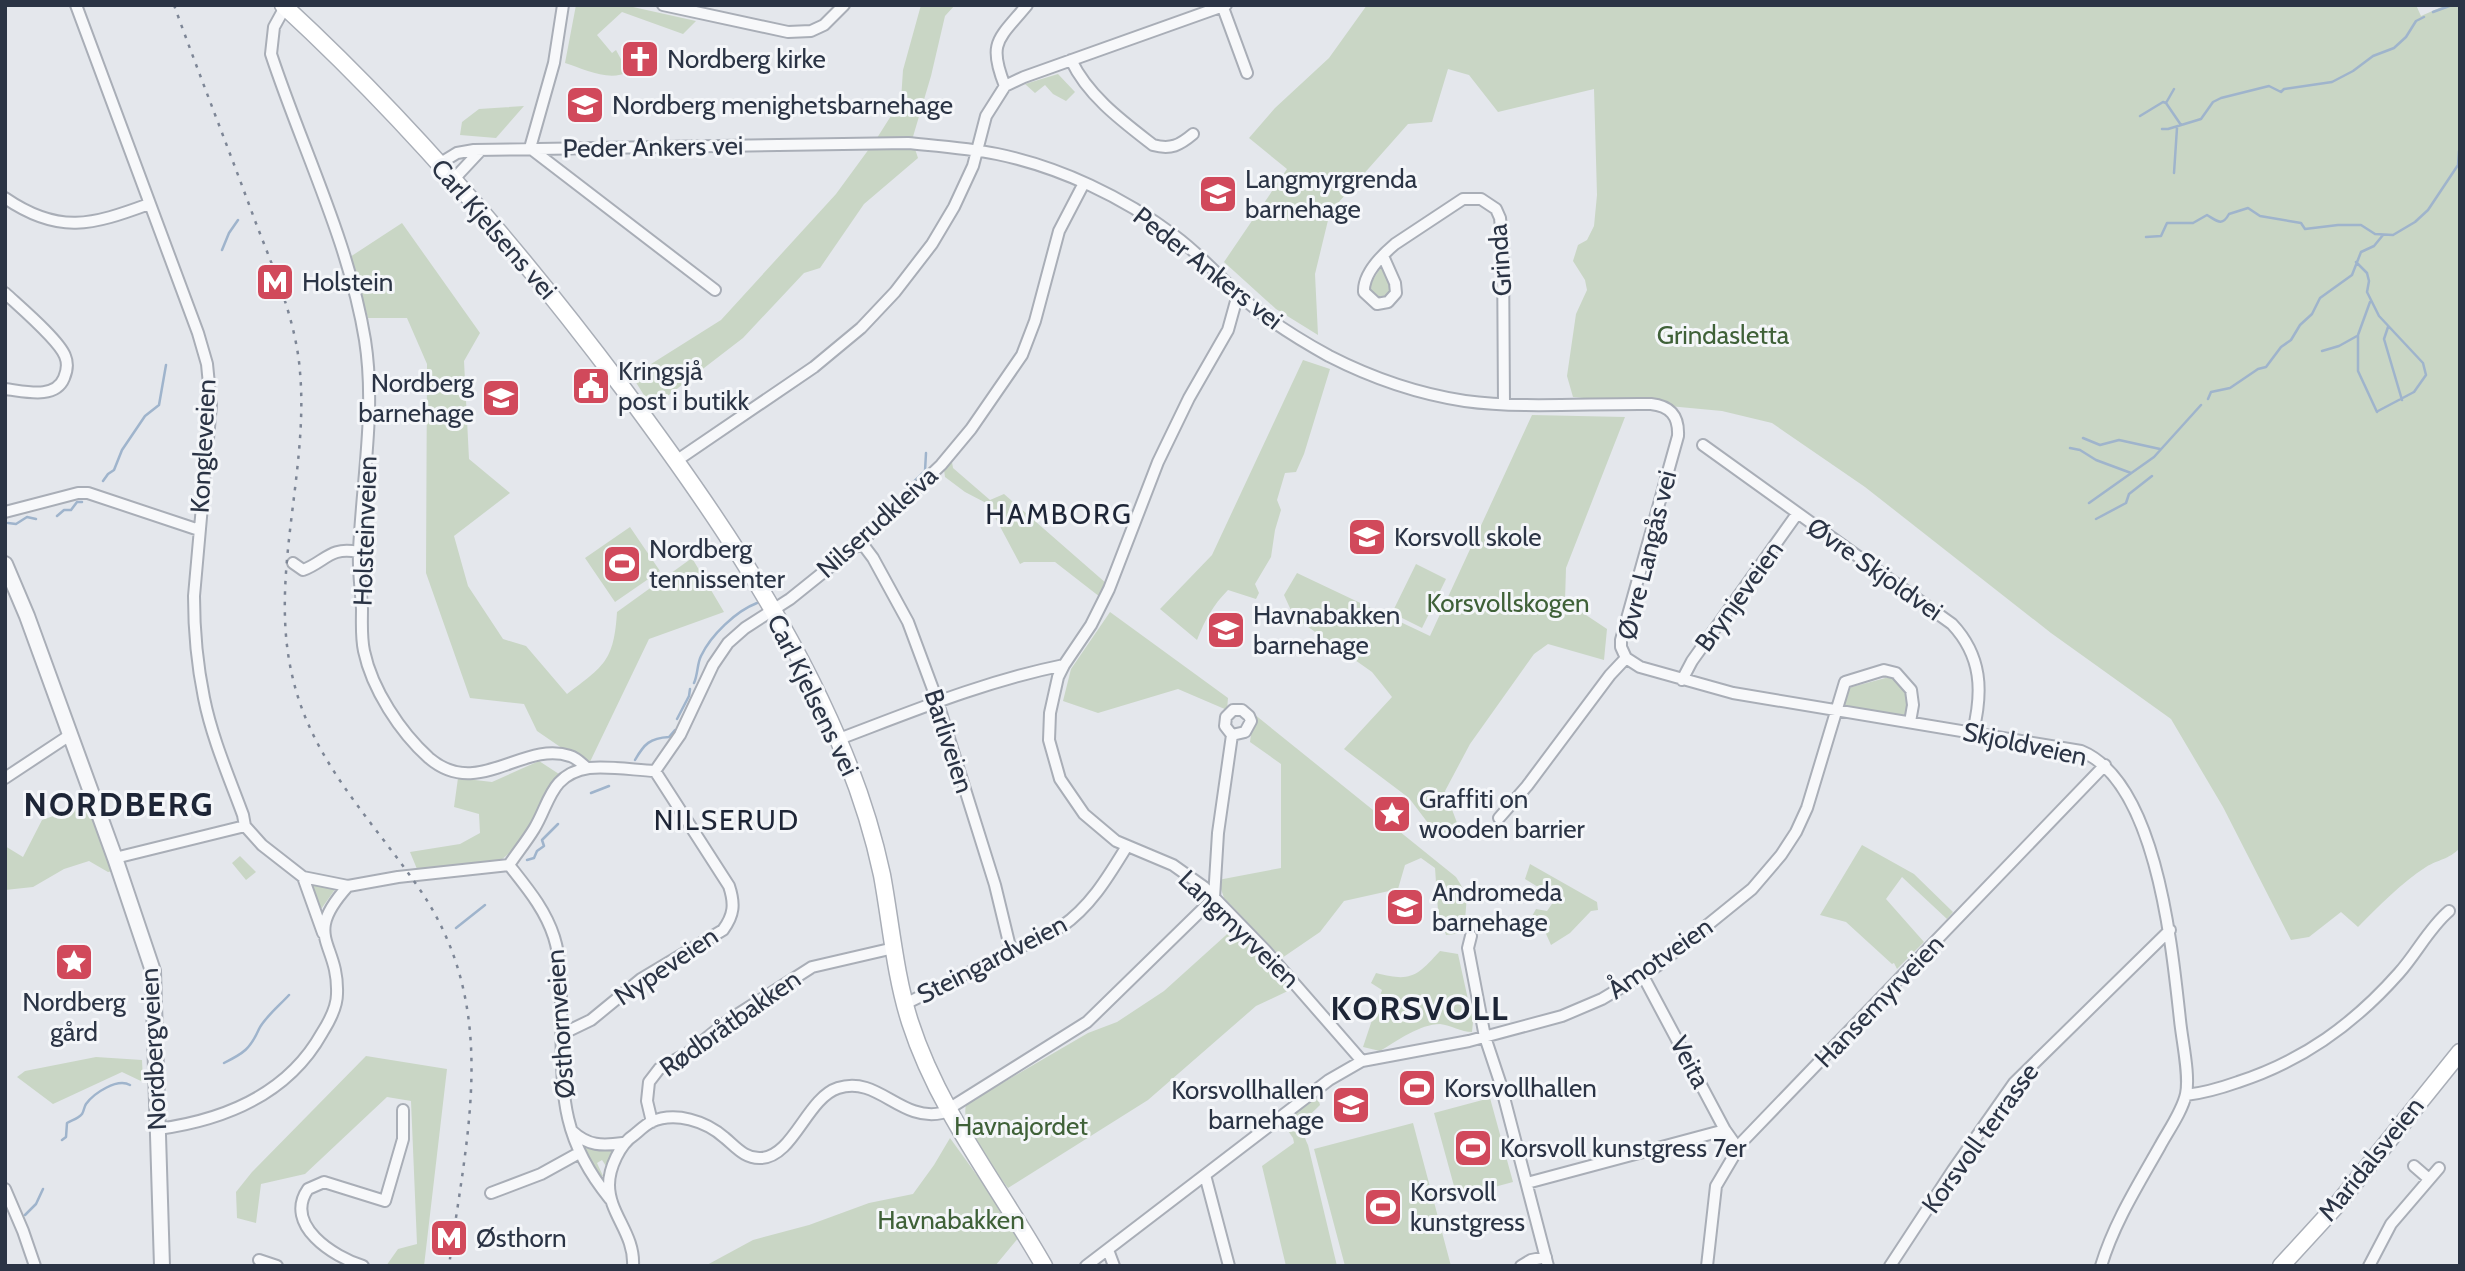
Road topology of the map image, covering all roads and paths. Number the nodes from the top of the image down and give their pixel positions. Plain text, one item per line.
1 (76, 5) edge
2 (564, 5) edge
3 (663, 5) edge
4 (844, 5) edge
5 (1027, 5) edge
6 (284, 6) edge
7 (1223, 6) edge
8 (679, 7) edge
9 (1071, 60) junction
10 (1247, 73) dead end
11 (1005, 86) junction
12 (1193, 134) dead end
13 (530, 148) junction
14 (481, 150) junction
15 (976, 150) junction
16 (439, 164) junction
17 (453, 180) junction
18 (1084, 183) junction
19 (5, 198) edge
20 (149, 204) junction
21 (1383, 256) dead end
22 (715, 290) dead end
23 (5, 293) edge
24 (1238, 294) junction
25 (5, 389) edge
26 (1504, 404) junction
27 (1675, 416) joint
28 (1703, 445) dead end
29 (676, 461) junction
30 (5, 512) edge
31 (1797, 514) junction
32 (199, 530) junction
33 (861, 542) junction
34 (358, 552) junction
35 (293, 563) dead end
36 (5, 564) edge
37 (772, 611) junction
38 (1626, 658) junction
39 (1064, 665) junction
40 (1682, 680) junction
41 (937, 700) junction
42 (1836, 711) junction
43 (1910, 722) junction
44 (1973, 732) junction
45 (70, 735) junction
46 (1231, 735) dead end
47 (838, 739) junction
48 (2105, 765) junction
49 (587, 768) junction
50 (655, 771) junction
51 (5, 778) edge
52 (1499, 818) dead end
53 (245, 826) junction
54 (1127, 846) junction
55 (115, 858) junction
56 (509, 865) junction
57 (303, 877) junction
58 (348, 886) junction
59 (1214, 898) junction
60 (2449, 911) dead end
61 (2170, 930) junction
62 (324, 935) junction
63 (1471, 936) dead end
64 (894, 948) junction
65 (1011, 951) junction
66 (1643, 976) junction
67 (905, 1004) junction
68 (562, 1034) junction
69 (1485, 1037) junction
70 (2460, 1052) edge
71 (1362, 1061) junction
72 (2186, 1095) junction
73 (403, 1110) dead end
74 (949, 1110) junction
75 (652, 1122) junction
76 (158, 1129) junction
77 (1725, 1130) junction
78 (572, 1131) junction
79 (623, 1143) junction
80 (1737, 1147) junction
81 (579, 1153) junction
82 (2414, 1166) dead end
83 (2439, 1168) dead end
84 (1205, 1175) junction
85 (2430, 1179) junction
86 (1527, 1183) junction
87 (5, 1189) edge
88 (491, 1193) dead end
89 (610, 1199) junction
90 (1108, 1250) junction
91 (259, 1260) dead end
92 (1547, 1261) edge
93 (1896, 1264) edge
94 (35, 1266) edge
95 (162, 1266) edge
96 (276, 1266) edge
97 (363, 1266) edge
98 (633, 1266) edge
99 (1044, 1266) edge
100 (1086, 1266) edge
101 (1114, 1266) edge
102 (1229, 1266) edge
103 (1521, 1266) edge
104 (1707, 1266) edge
105 (2101, 1266) edge
106 (2281, 1266) edge
107 (2369, 1266) edge

1 - 20 street, Kongleveien
2 - 13 street
3 - 8 street
4 - 8 street
5 - 11 street
6 - 16 main road, Carl Kjelsens vei
6 - 34 street, Holsteinveien
7 - 9 street
7 - 10 street
9 - 11 street
9 - 12 street
11 - 15 street
13 - 14 street, Peder Ankers vei
13 - 15 street, Peder Ankers vei
13 - 22 street
14 - 16 street, Peder Ankers vei
14 - 17 street
15 - 18 street, Peder Ankers vei
15 - 29 street
16 - 17 main road, Carl Kjelsens vei
17 - 29 main road, Carl Kjelsens vei
18 - 24 street, Peder Ankers vei
18 - 33 street, Nilserudkleiva
19 - 20 street
20 - 32 street, Kongleveien
21 - 26 street, Grinda
23 - 25 street
24 - 26 street, Peder Ankers vei
24 - 39 street, Langmyrveien
26 - 27 street, Peder Ankers vei
27 - 38 street, Øvre Langås vei
28 - 31 street, Øvre Skjoldvei
29 - 37 main road, Carl Kjelsens vei
30 - 32 street
31 - 40 street, Brynjeveien
31 - 44 street, Øvre Skjoldvei
32 - 53 street, Kongleveien
33 - 37 street, Nilserudkleiva
33 - 41 street, Barliveien
34 - 35 street
34 - 49 street, Holsteinveien
36 - 45 street, Nordbergveien
37 - 47 main road, Carl Kjelsens vei
37 - 50 street, Nilserudkleiva
38 - 40 street, Skjoldveien
38 - 52 street, Øvre Langås vei
39 - 41 street
39 - 54 street, Langmyrveien
40 - 42 street, Skjoldveien
41 - 47 street
41 - 65 street, Barliveien
42 - 43 street, Skjoldveien
42 - 43 street, Åmotveien
42 - 66 street, Åmotveien
43 - 44 street, Skjoldveien
44 - 48 street, Skjoldveien
45 - 51 street
45 - 55 street, Nordbergveien
46 - 59 street
47 - 64 main road, Carl Kjelsens vei
48 - 61 street, Skjoldveien
48 - 80 street, Hansemyrveien
49 - 50 street
49 - 56 street
50 - 68 street, Nypeveien
53 - 55 street
53 - 57 street, Kongleveien
54 - 59 street, Langmyrveien
54 - 65 street, Steingardveien
55 - 76 street, Nordbergveien
56 - 58 street
56 - 68 street, Østhornveien
57 - 58 street, Kongleveien
57 - 62 street
58 - 62 street
59 - 71 street, Langmyrveien
59 - 74 street
60 - 72 street
61 - 72 street, Skjoldveien
61 - 93 street, Korsvoll terrasse
62 - 76 street
63 - 69 street
64 - 67 main road, Carl Kjelsens vei
64 - 75 street, Rødbråtbakken
65 - 67 street, Steingardveien
66 - 69 street, Åmotveien
66 - 77 street, Veita
67 - 74 main road, Carl Kjelsens vei
68 - 78 street, Østhornveien
69 - 71 street, Åmotveien
69 - 86 street
70 - 106 main road, Maridalsveien
71 - 84 street, Åmotveien
72 - 105 street
73 - 97 street
74 - 75 street
74 - 99 main road, Carl Kjelsens vei
75 - 79 street
76 - 95 street, Nordbergveien
77 - 80 street, Veita
77 - 86 street
78 - 79 street
78 - 81 street, Østhornveien
79 - 89 street
80 - 104 street, Hansemyrveien
81 - 88 street
81 - 89 street, Østhornveien
82 - 85 street
83 - 85 street
84 - 90 street, Åmotveien
84 - 102 street
85 - 107 street
86 - 92 street
87 - 94 street
89 - 98 street
90 - 100 street, Åmotveien
90 - 101 street
91 - 96 street
92 - 103 street

